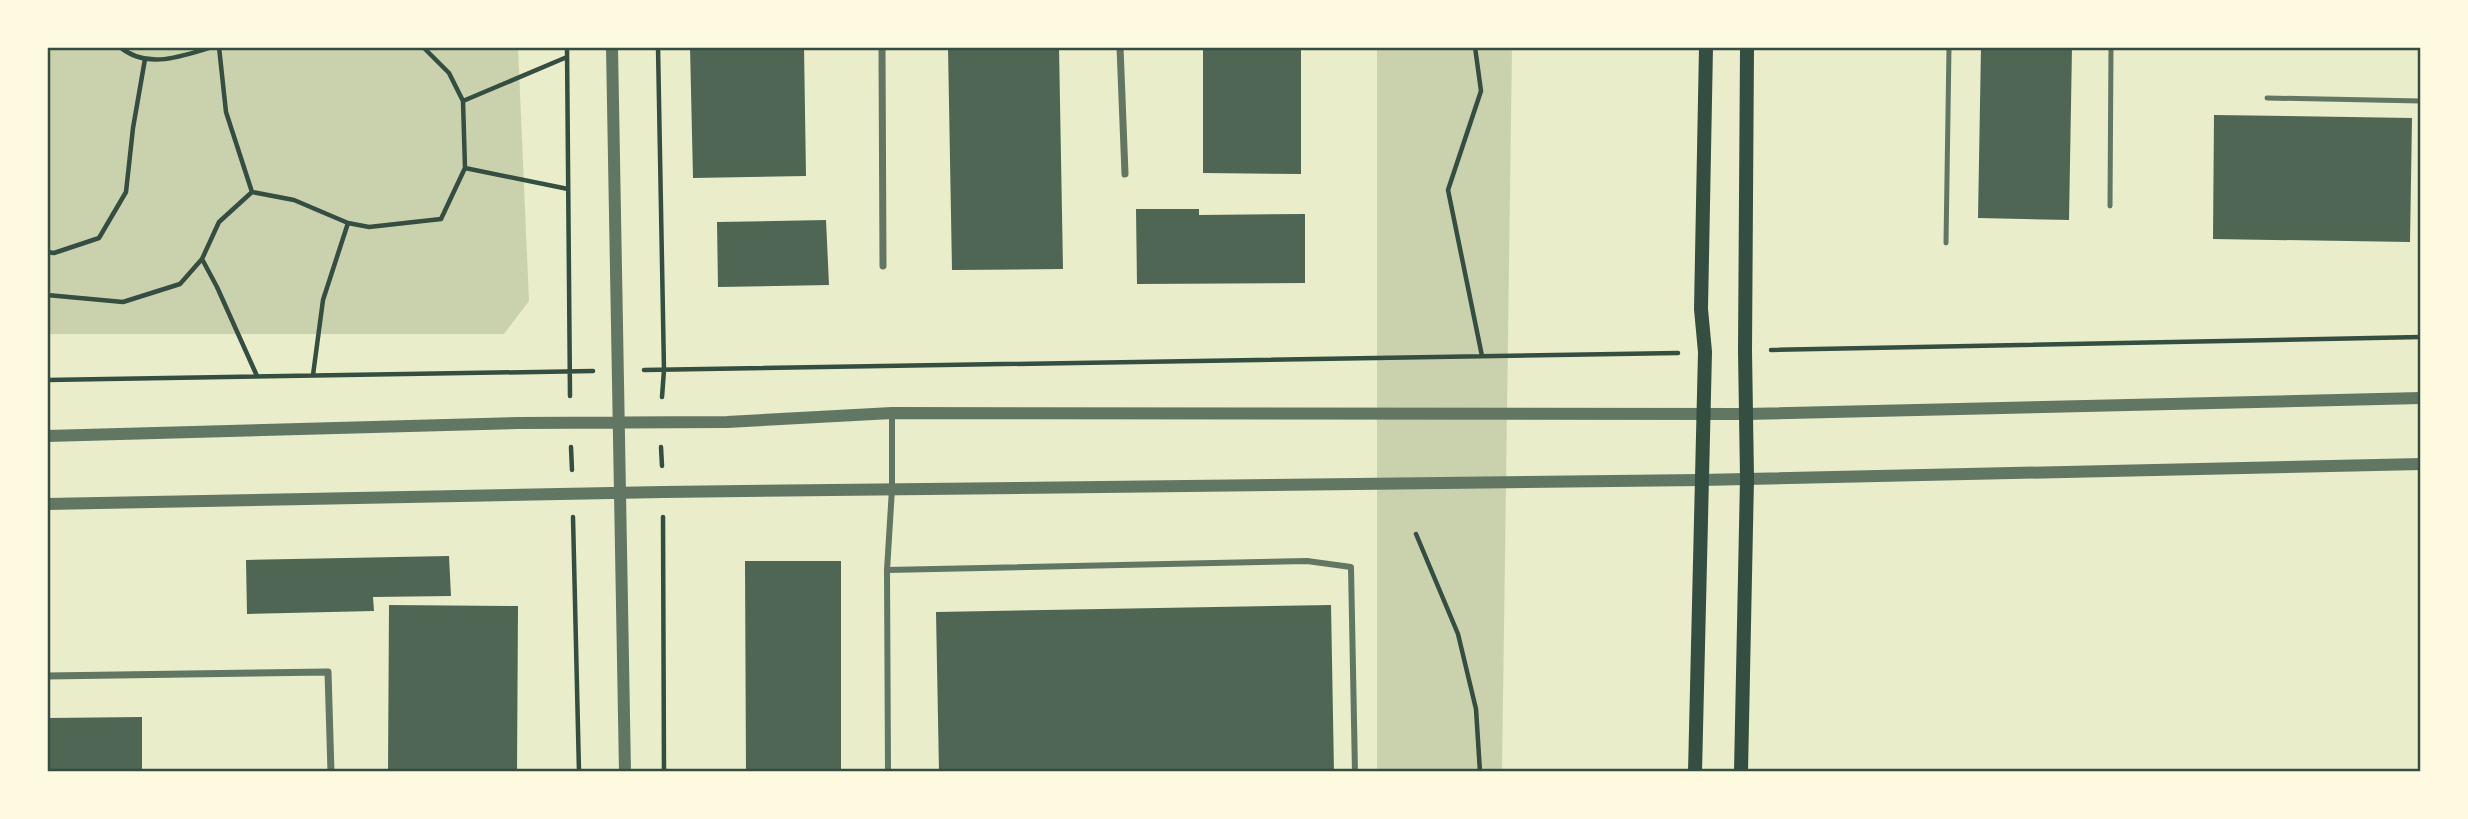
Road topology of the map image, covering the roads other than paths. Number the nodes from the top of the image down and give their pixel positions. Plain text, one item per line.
1 (612, 47) edge
2 (882, 47) edge
3 (1120, 47) edge
4 (1706, 47) edge
5 (1747, 47) edge
6 (1949, 47) edge
7 (2111, 47) edge
8 (2267, 98) dead end
9 (2421, 100) edge
10 (1125, 174) dead end
11 (2110, 206) dead end
12 (1946, 243) dead end
13 (883, 266) dead end
14 (2421, 398) edge
15 (892, 413) junction
16 (1702, 414) junction
17 (1747, 414) junction
18 (617, 422) junction
19 (47, 436) edge
20 (2421, 464) edge
21 (1747, 478) junction
22 (1701, 480) junction
23 (892, 489) junction
24 (621, 494) junction
25 (47, 504) edge
26 (887, 570) junction
27 (47, 676) edge
28 (331, 772) edge
29 (625, 772) edge
30 (888, 772) edge
31 (1355, 772) edge
32 (1695, 772) edge
33 (1741, 772) edge

1 - 18 street
2 - 13 street
3 - 10 street
4 - 16 main road
5 - 17 main road
6 - 12 lane
7 - 11 lane
8 - 9 lane
14 - 17 street
15 - 16 street
15 - 18 street
15 - 23 street
16 - 17 street
16 - 22 main road
17 - 21 main road
18 - 19 street
18 - 24 street
20 - 21 street
21 - 22 street
21 - 33 main road
22 - 23 street
22 - 32 main road
23 - 24 street
23 - 26 street
24 - 25 street
24 - 29 street
26 - 30 street
26 - 31 street
27 - 28 street

